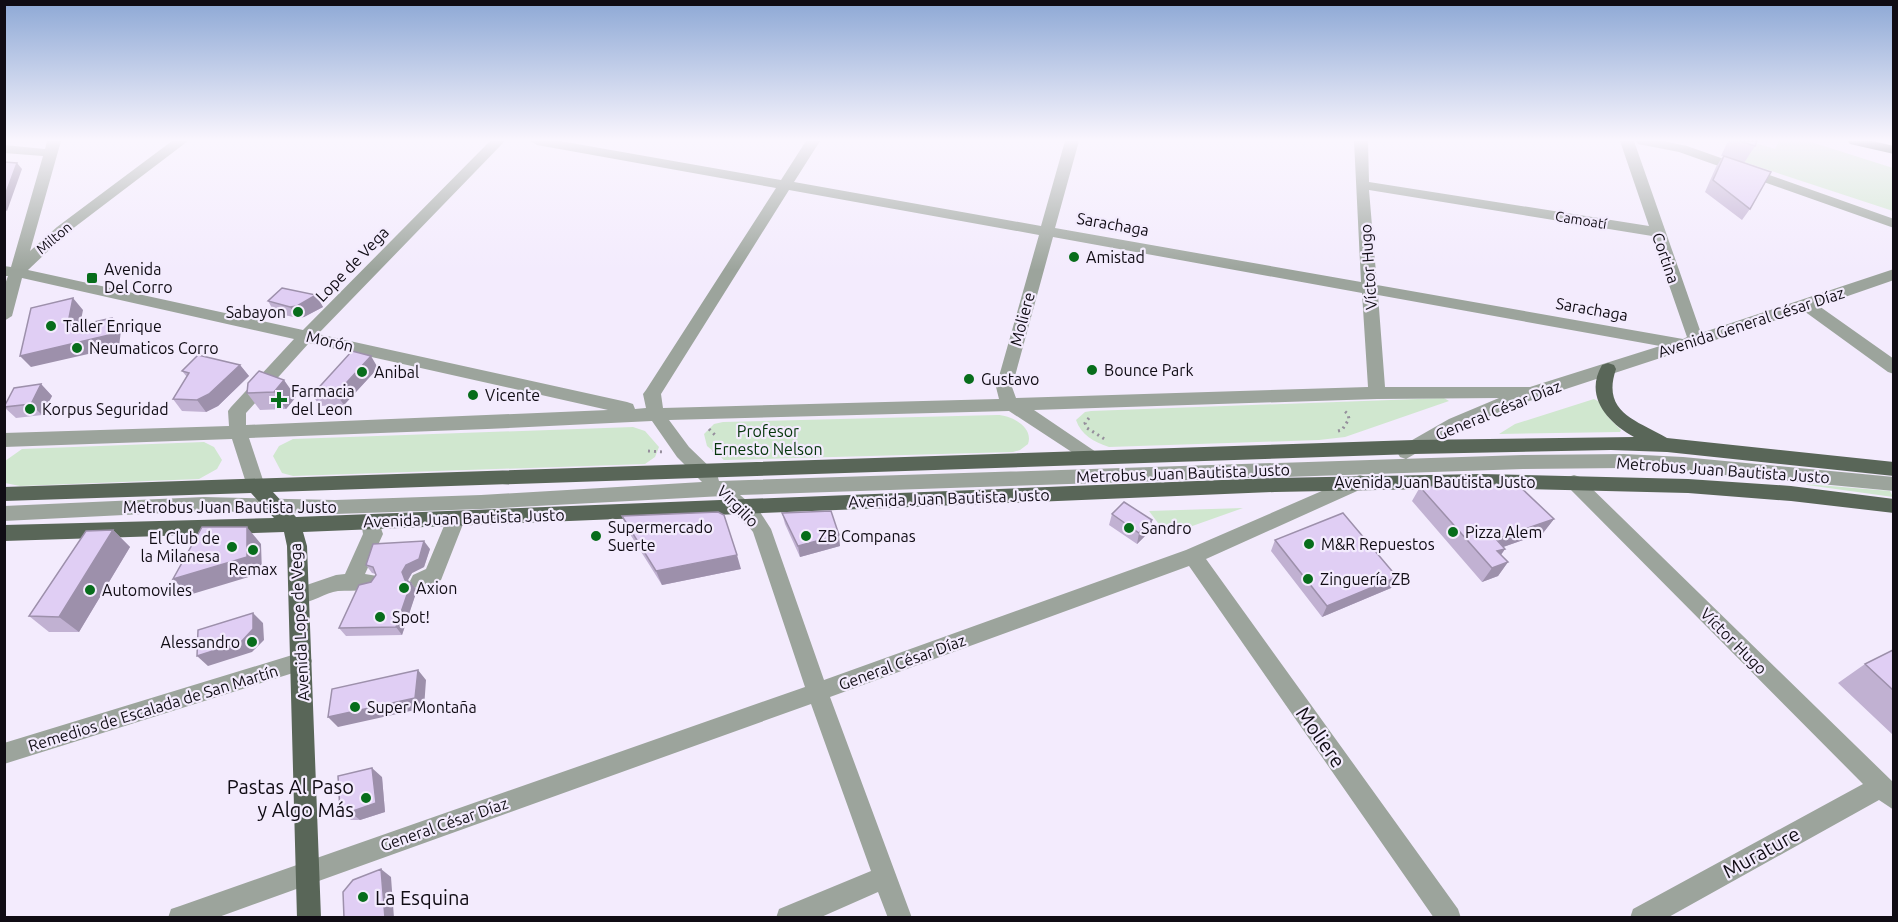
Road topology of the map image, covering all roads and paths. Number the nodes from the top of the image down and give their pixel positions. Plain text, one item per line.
1 (40, 184) edge
2 (123, 184) edge
3 (456, 184) edge
4 (780, 184) edge
5 (1060, 184) edge
6 (1641, 184) edge
7 (1781, 184) edge
8 (785, 185) junction
9 (1363, 185) joint
10 (1893, 224) edge
11 (1047, 231) junction
12 (1657, 232) junction
13 (10, 272) edge
14 (1893, 274) edge
15 (1369, 288) junction
16 (1807, 305) junction
17 (4, 316) edge
18 (307, 336) junction
19 (1689, 343) junction
20 (1893, 368) edge
21 (1608, 369) junction
22 (1536, 392) junction
23 (1377, 393) junction
24 (1010, 403) junction
25 (1351, 406) dead end
26 (655, 414) junction
27 (1092, 417) dead end
28 (1078, 418) dead end
29 (1085, 423) junction
30 (708, 428) dead end
31 (238, 431) junction
32 (720, 432) dead end
33 (1329, 432) dead end
34 (717, 437) junction
35 (4, 440) edge
36 (1112, 441) dead end
37 (647, 443) dead end
38 (1667, 446) junction
39 (723, 447) junction
40 (1414, 447) junction
41 (728, 450) dead end
42 (659, 452) dead end
43 (714, 452) dead end
44 (1090, 457) junction
45 (1386, 466) junction
46 (1893, 469) edge
47 (701, 471) junction
48 (1360, 482) junction
49 (1574, 482) junction
50 (1893, 484) edge
51 (256, 486) junction
52 (722, 489) junction
53 (4, 494) edge
54 (274, 506) junction
55 (741, 506) junction
56 (1893, 506) edge
57 (4, 514) edge
58 (456, 519) junction
59 (370, 522) junction
60 (292, 525) junction
61 (4, 532) edge
62 (1193, 556) junction
63 (420, 581) dead end
64 (299, 596) junction
65 (302, 661) junction
66 (817, 692) junction
67 (4, 754) edge
68 (1887, 793) edge
69 (308, 872) junction
70 (884, 878) junction
71 (180, 918) edge
72 (309, 918) edge
73 (788, 918) edge
74 (900, 918) edge
75 (1449, 918) edge
76 (1642, 918) edge

1 - 13 street
2 - 13 street, Milton
3 - 18 street, Lope de Vega
4 - 8 street, Sarachaga
5 - 11 street, Moliere
6 - 12 street, Cortina
7 - 10 street
8 - 11 street, Sarachaga
8 - 26 street
9 - 12 street, Camoatí
9 - 15 street, Víctor Hugo
11 - 15 street, Sarachaga
11 - 24 street, Moliere
12 - 19 street, Cortina
13 - 17 street
13 - 18 street, Morón
14 - 16 street, Avenida General César Díaz
15 - 19 street, Sarachaga
15 - 23 street, Víctor Hugo
16 - 19 street, Avenida General César Díaz
16 - 20 street
18 - 26 street, Morón
18 - 31 street
19 - 21 street, Avenida General César Díaz
21 - 22 street, General César Díaz
21 - 38 main road
22 - 23 street
22 - 40 street, General César Díaz
23 - 24 street
24 - 26 street
24 - 44 street
25 - 33 path
26 - 31 street
26 - 47 street, Virgilio
27 - 29 path
28 - 29 path
29 - 36 path
30 - 34 path
31 - 35 street
31 - 51 street, Avenida Lope de Vega
32 - 34 path
34 - 39 path
37 - 42 path
38 - 40 main road, Avenida Juan Bautista Justo
38 - 46 main road, Avenida Juan Bautista Justo
39 - 41 path
39 - 43 path
40 - 44 main road, Avenida Juan Bautista Justo
40 - 45 street, General César Díaz
44 - 47 main road, Avenida Juan Bautista Justo
45 - 48 street, General César Díaz
45 - 50 street, Metrobus Juan Bautista Justo
45 - 52 street, Metrobus Juan Bautista Justo
47 - 51 main road, Avenida Juan Bautista Justo
47 - 52 street, Virgilio
48 - 49 main road, Avenida Juan Bautista Justo
48 - 55 main road, Avenida Juan Bautista Justo
48 - 62 street, General César Díaz
49 - 56 main road, Avenida Juan Bautista Justo
49 - 68 street, Víctor Hugo
51 - 53 main road, Avenida Juan Bautista Justo
51 - 54 main road, Avenida Lope de Vega
52 - 54 street, Metrobus Juan Bautista Justo
52 - 55 street, Virgilio
54 - 57 street, Metrobus Juan Bautista Justo
54 - 60 main road, Avenida Lope de Vega
55 - 58 main road, Avenida Juan Bautista Justo
55 - 66 street, Virgilio
58 - 59 main road, Avenida Juan Bautista Justo
58 - 63 street
59 - 60 main road, Avenida Juan Bautista Justo
59 - 64 street
60 - 61 main road, Avenida Juan Bautista Justo
60 - 64 main road, Avenida Lope de Vega
62 - 66 street, General César Díaz
62 - 75 street, Moliere
64 - 65 main road, Avenida Lope de Vega
65 - 67 street, Remedios de Escalada de San Martín
65 - 69 main road, Avenida Lope de Vega
66 - 69 street, General César Díaz
66 - 70 street, Virgilio
68 - 76 street, Murature
69 - 71 street, General César Díaz
69 - 72 main road, Avenida Lope de Vega
70 - 73 street
70 - 74 street, Virgilio

